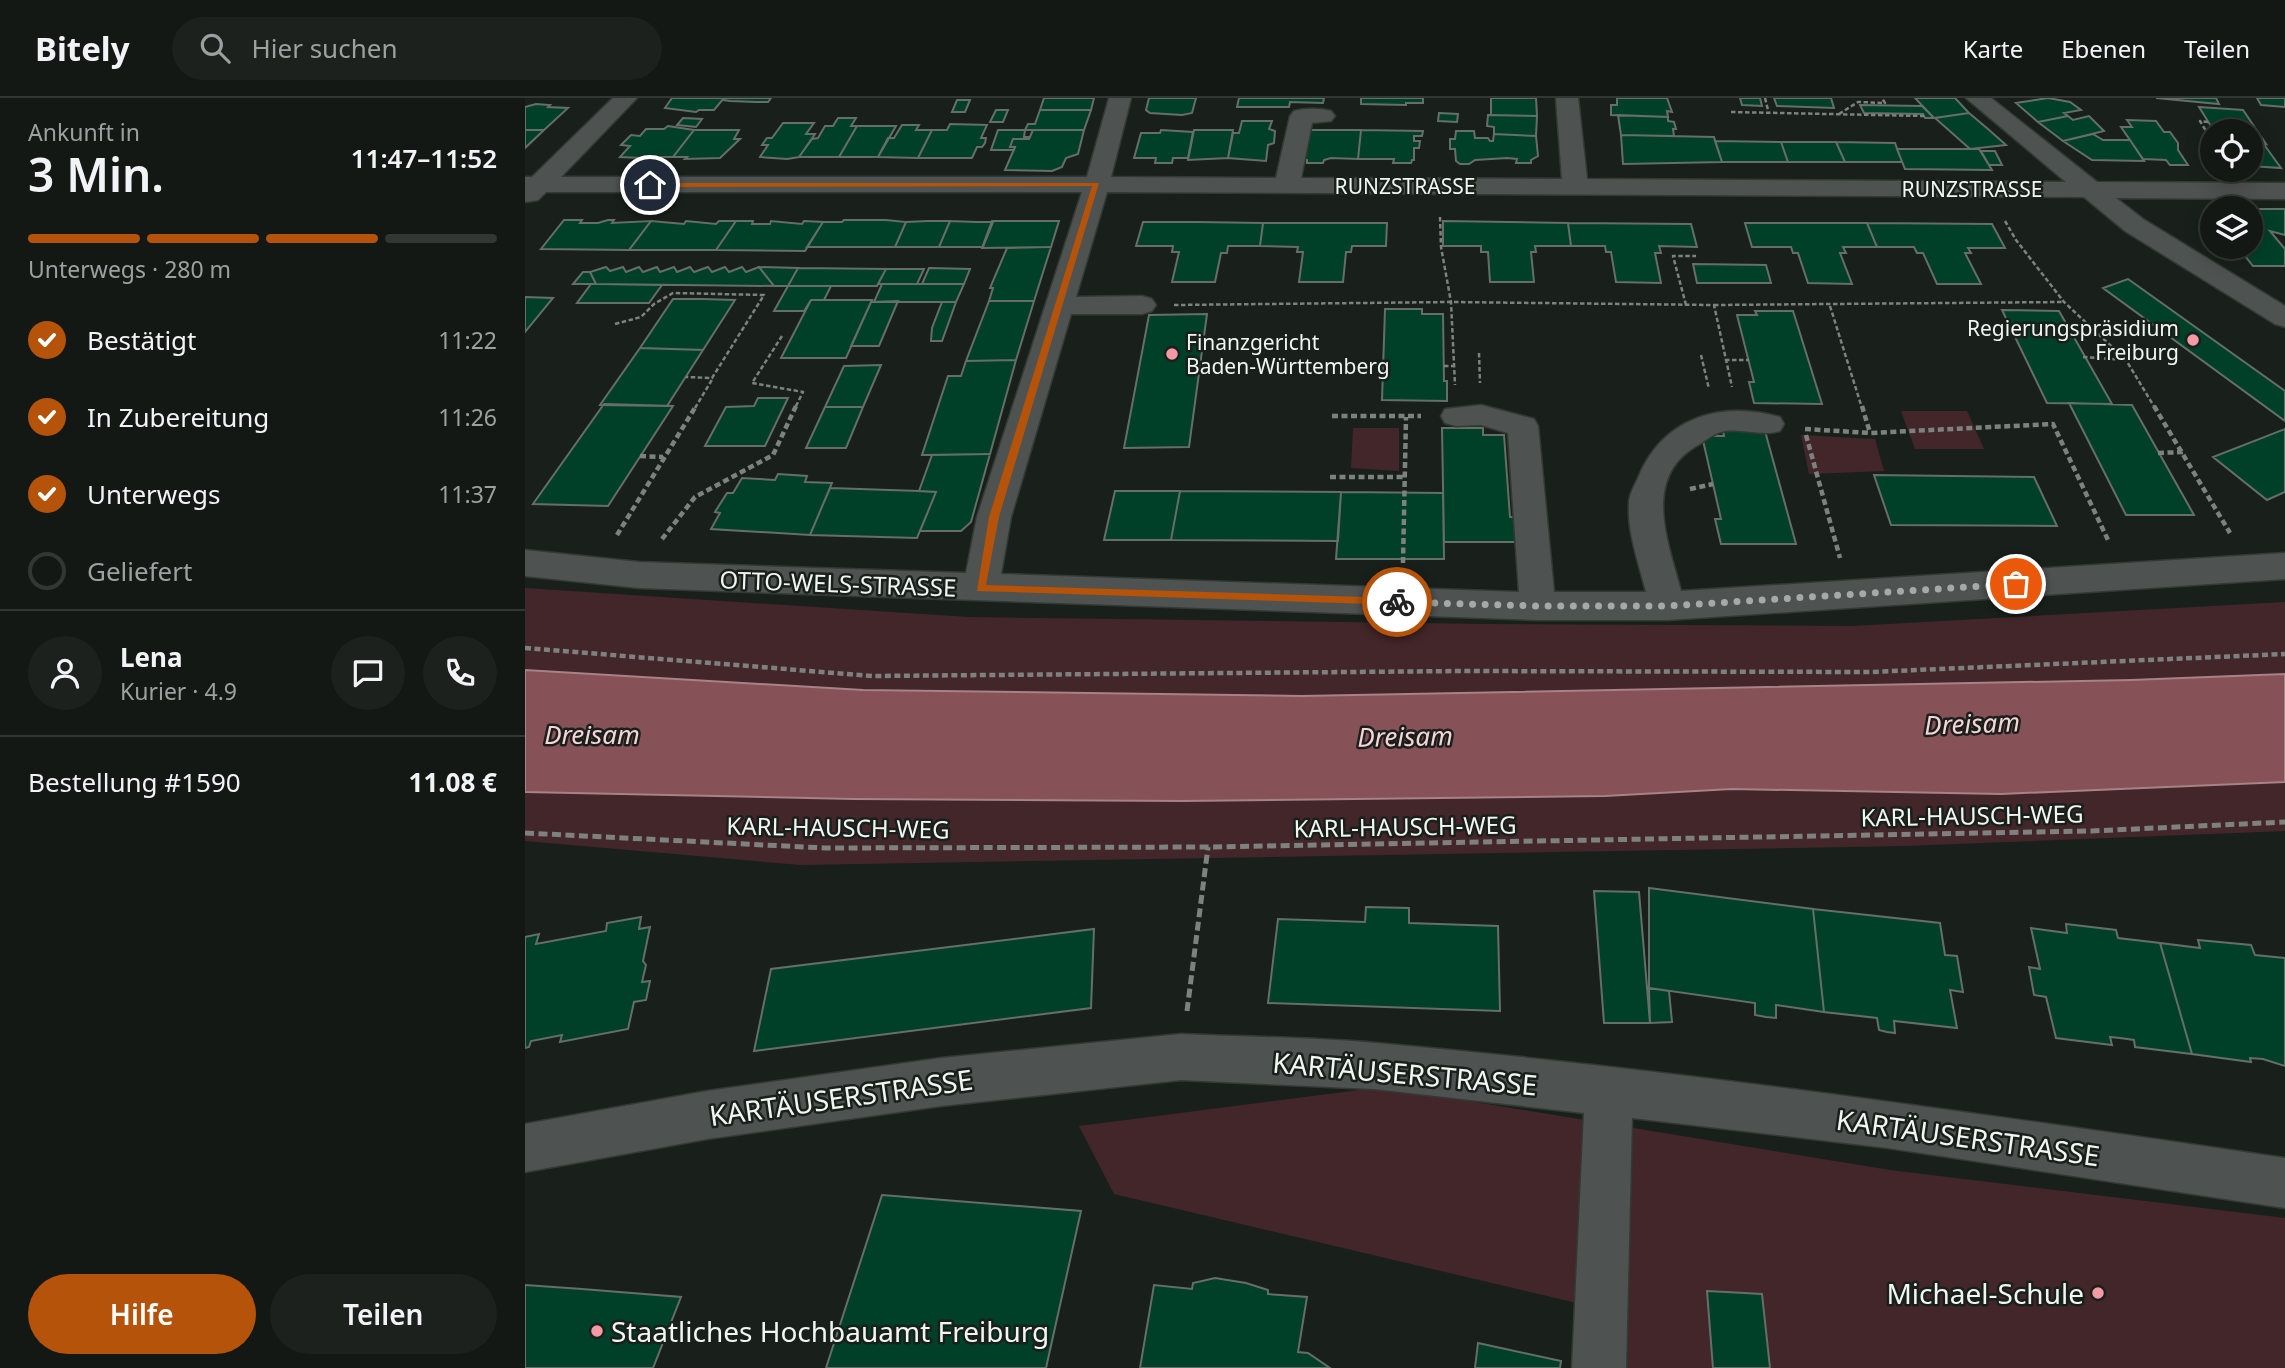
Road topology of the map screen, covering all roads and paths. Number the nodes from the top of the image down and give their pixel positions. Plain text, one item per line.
1 (626, 98) edge
2 (1120, 98) edge
3 (1567, 98) edge
4 (1765, 98) edge
5 (1882, 98) edge
6 (1977, 98) edge
7 (1731, 113) dead end
8 (1769, 114) junction
9 (1838, 115) junction
10 (1322, 116) dead end
11 (1924, 116) dead end
12 (1097, 184) junction
13 (1287, 185) junction
14 (1575, 187) junction
15 (1987, 189) junction
16 (529, 190) edge
17 (2091, 190) junction
18 (2285, 191) edge
19 (1440, 212) dead end
20 (1696, 256) dead end
21 (705, 294) junction
22 (702, 299) dead end
23 (1451, 302) junction
24 (2064, 302) junction
25 (1142, 305) joint
26 (1686, 305) junction
27 (1714, 305) junction
28 (1059, 306) junction
29 (1830, 306) junction
30 (2285, 318) edge
31 (615, 324) dead end
32 (782, 336) dead end
33 (725, 356) dead end
34 (2083, 357) dead end
35 (1725, 360) junction
36 (1749, 360) dead end
37 (2126, 360) junction
38 (1444, 366) dead end
39 (1455, 366) junction
40 (686, 377) dead end
41 (712, 378) junction
42 (1332, 416) dead end
43 (1443, 416) junction
44 (1406, 417) junction
45 (1768, 424) junction
46 (1805, 429) junction
47 (1870, 433) junction
48 (2183, 452) junction
49 (2158, 453) dead end
50 (640, 456) dead end
51 (664, 457) junction
52 (1330, 477) dead end
53 (1405, 477) junction
54 (1828, 520) dead end
55 (2102, 530) dead end
56 (1403, 559) dead end
57 (525, 563) edge
58 (2269, 568) edge
59 (595, 571) junction
60 (639, 575) junction
61 (981, 588) junction
62 (1538, 606) junction
63 (1667, 606) junction
64 (525, 648) edge
65 (2285, 654) edge
66 (2285, 822) edge
67 (525, 833) edge
68 (1208, 847) junction
69 (1181, 1057) junction
70 (1609, 1092) junction
71 (525, 1148) edge
72 (2285, 1184) edge
73 (1599, 1368) edge

1 - 16 street
2 - 12 street
3 - 14 street
4 - 8 path
5 - 9 path
6 - 17 street
7 - 8 path
8 - 9 path
9 - 11 path
10 - 13 street
12 - 13 street, RUNZSTRASSE
12 - 16 street, RUNZSTRASSE
12 - 28 street
13 - 14 street, RUNZSTRASSE
14 - 15 street, RUNZSTRASSE
15 - 17 street, RUNZSTRASSE
15 - 24 path
17 - 18 street, RUNZSTRASSE
17 - 30 street
19 - 23 path
20 - 26 path
21 - 22 path
21 - 31 path
21 - 41 path
23 - 25 path
23 - 26 path
23 - 39 path
24 - 29 path
24 - 37 path
25 - 28 street
26 - 27 path
27 - 29 path
27 - 35 path
28 - 61 street
29 - 47 path
32 - 60 path
33 - 41 path
34 - 37 path
35 - 36 path
35 - 45 path
37 - 48 path
38 - 39 path
39 - 43 path
40 - 41 path
41 - 51 path
42 - 44 path
43 - 44 path
43 - 62 street
44 - 53 path
45 - 46 path
45 - 63 street
46 - 47 path
46 - 54 path
47 - 55 path
48 - 49 path
48 - 58 path
50 - 51 path
51 - 59 path
52 - 53 path
53 - 56 path
57 - 59 street, OTTO-WELS-STRASSE
58 - 63 street, OTTO-WELS-STRASSE
59 - 60 street, OTTO-WELS-STRASSE
60 - 61 street, OTTO-WELS-STRASSE
61 - 62 street, OTTO-WELS-STRASSE
62 - 63 street, OTTO-WELS-STRASSE
64 - 65 path
66 - 68 path, KARL-HAUSCH-WEG
67 - 68 path, KARL-HAUSCH-WEG
68 - 69 path
69 - 70 street, KARTÄUSERSTRASSE
69 - 71 street, KARTÄUSERSTRASSE
70 - 72 street, KARTÄUSERSTRASSE
70 - 73 street

